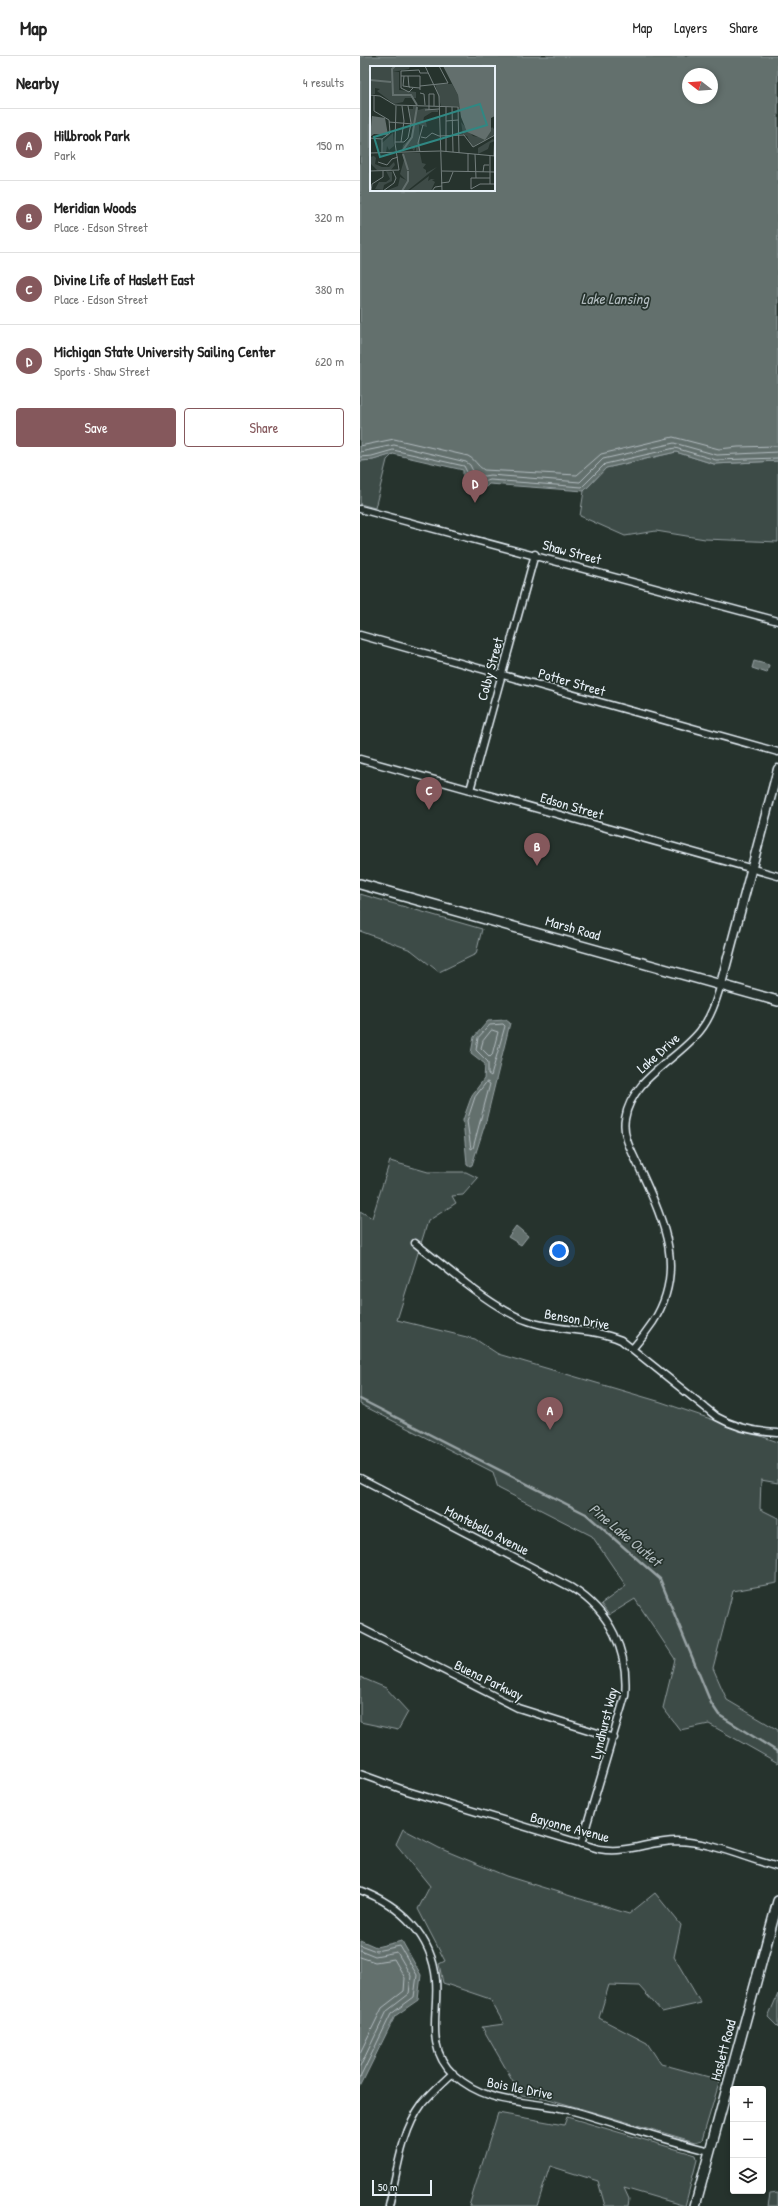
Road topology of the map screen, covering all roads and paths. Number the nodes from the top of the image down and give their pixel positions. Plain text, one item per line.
1 (360, 509) edge
2 (534, 554) junction
3 (778, 621) edge
4 (360, 635) edge
5 (501, 674) junction
6 (778, 752) edge
7 (360, 759) edge
8 (778, 768) edge
9 (470, 790) junction
10 (751, 869) junction
11 (778, 876) edge
12 (360, 884) edge
13 (721, 984) junction
14 (778, 1001) edge
15 (415, 1243) dead end
16 (633, 1348) junction
17 (778, 1433) edge
18 (360, 1478) edge
19 (600, 1610) joint
20 (360, 1628) edge
21 (614, 1738) junction
22 (360, 1774) edge
23 (582, 1844) junction
24 (778, 1867) edge
25 (360, 1890) edge
26 (778, 1901) edge
27 (453, 2073) junction
28 (710, 2151) junction
29 (389, 2206) edge
30 (695, 2206) edge

1 - 2 street, Shaw Street
2 - 3 street, Shaw Street
2 - 5 street, Colby Street
4 - 5 street, Potter Street
5 - 6 street, Potter Street
5 - 9 street, Colby Street
7 - 9 street, Edson Street
8 - 10 street, Lake Drive
9 - 10 street, Edson Street
10 - 11 street, Edson Street
10 - 13 street, Lake Drive
12 - 13 main road, Marsh Road
13 - 14 main road, Marsh Road
13 - 16 street, Lake Drive
15 - 16 street, Benson Drive
16 - 17 street, Benson Drive
18 - 19 street, Montebello Avenue
19 - 21 street, Lyndhurst Way
20 - 21 street, Buena Parkway
21 - 23 street, Lyndhurst Way
22 - 23 street, Bayonne Avenue
23 - 24 street, Bayonne Avenue
25 - 27 street, Bois Ile Drive
26 - 28 main road, Haslett Road
27 - 28 street, Bois Ile Drive
27 - 29 street
28 - 30 main road, Haslett Road

